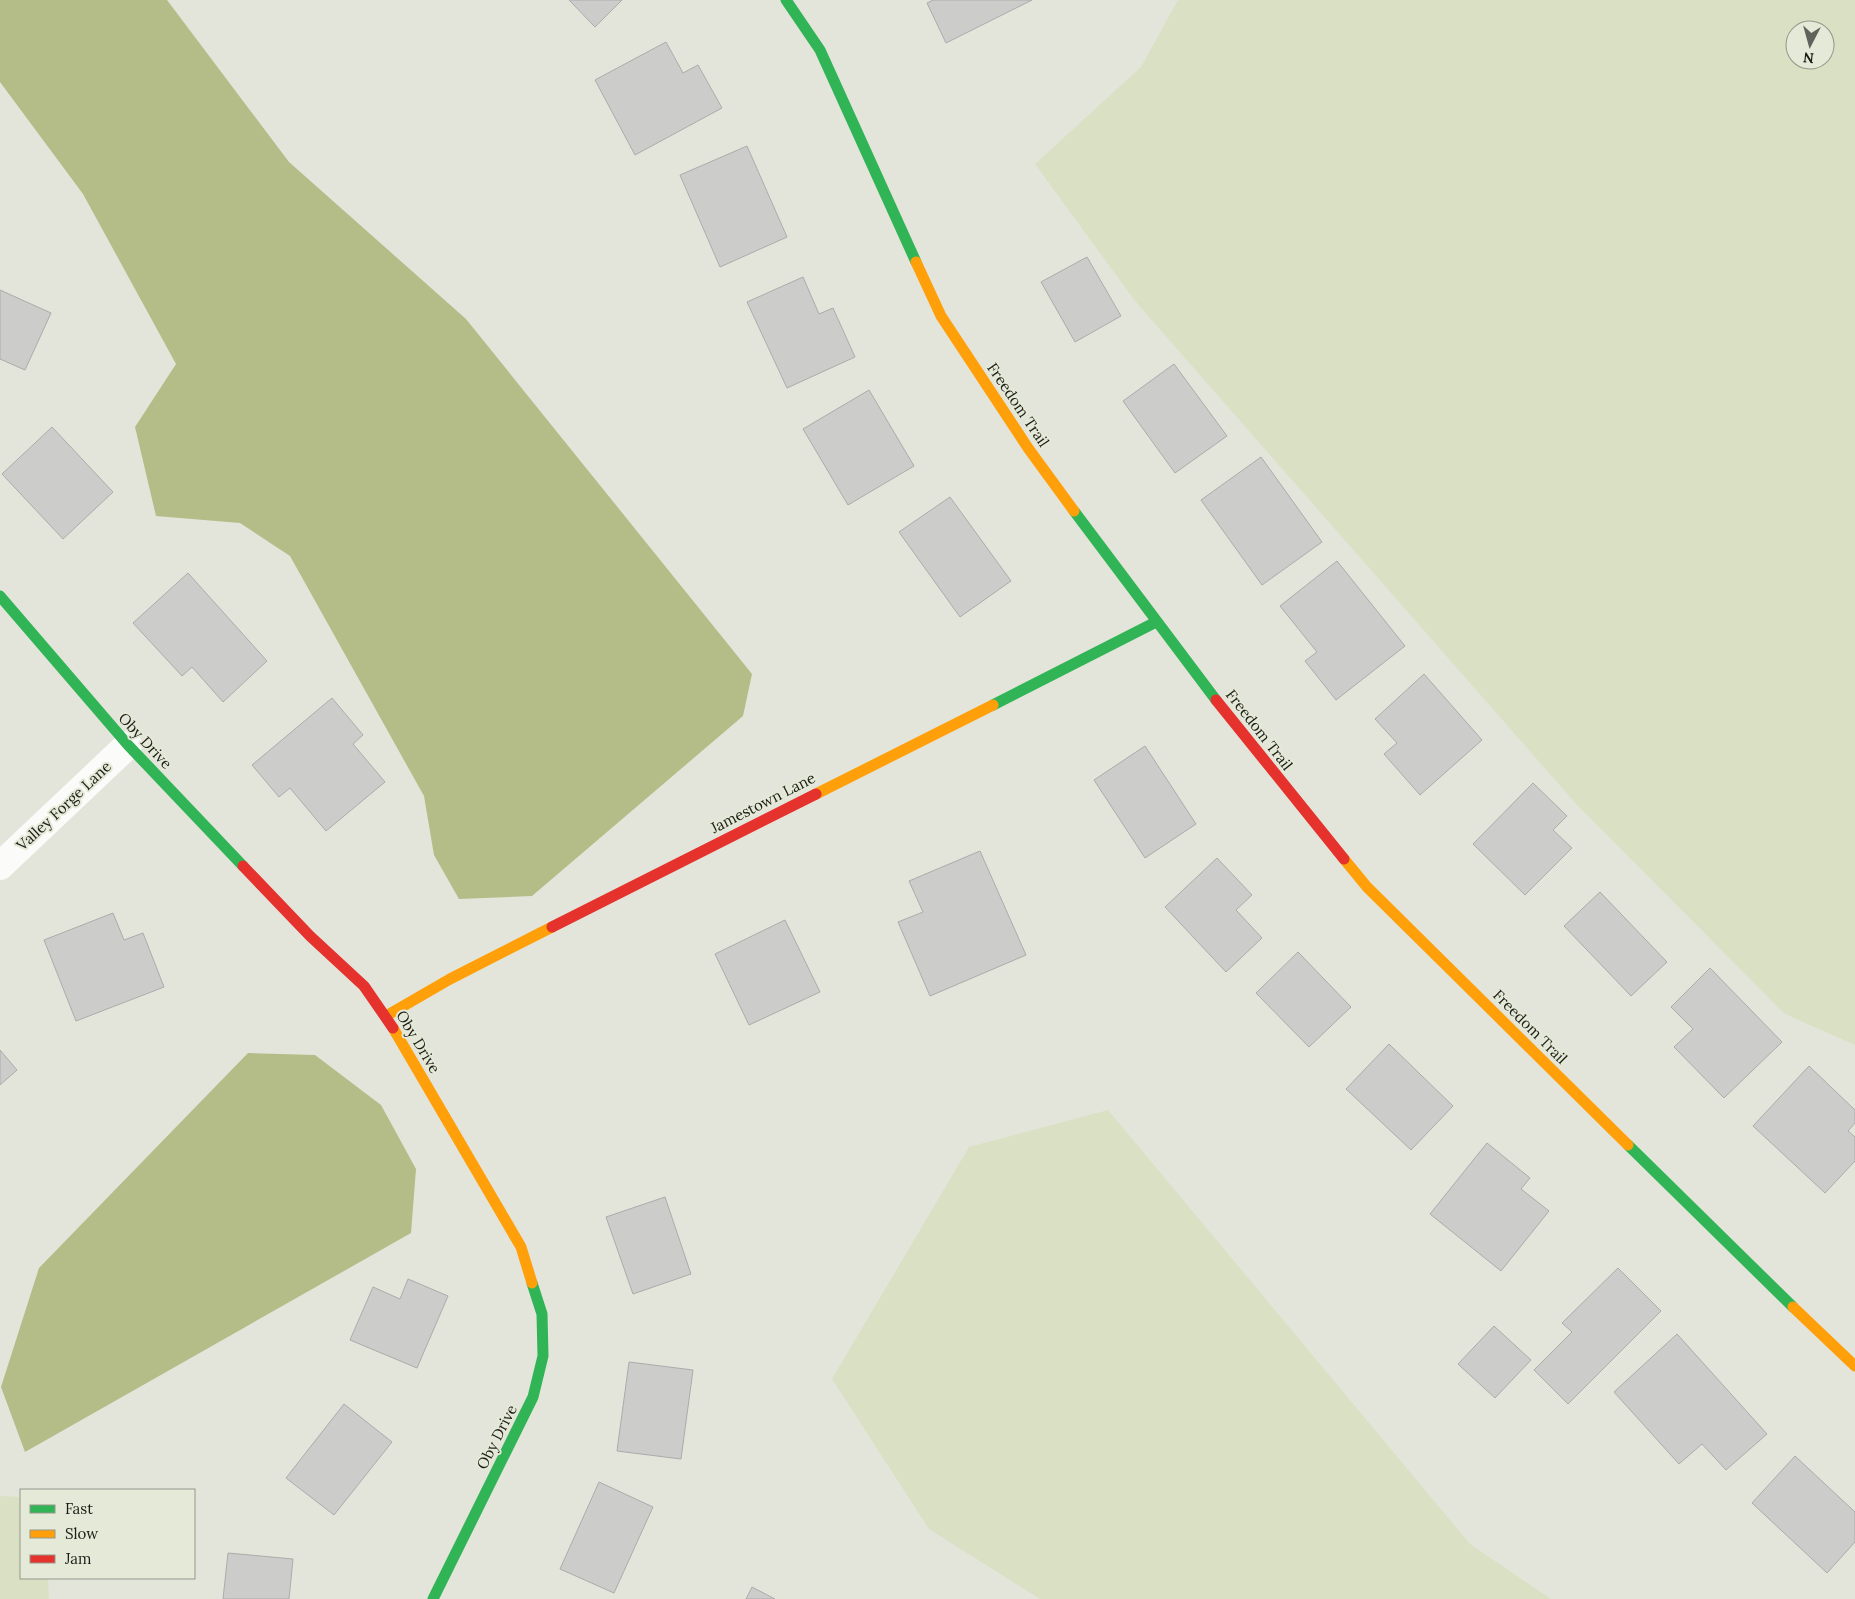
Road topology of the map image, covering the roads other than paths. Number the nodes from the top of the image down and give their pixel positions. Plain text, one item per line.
1 (786, 0) edge
2 (0, 596) edge
3 (1156, 622) junction
4 (128, 745) junction
5 (0, 866) edge
6 (386, 1016) junction
7 (1855, 1366) edge
8 (434, 1599) edge

1 - 3 street, Freedom Trail
2 - 4 street, Oby Drive
3 - 6 street, Jamestown Lane
3 - 7 street, Freedom Trail
4 - 5 street, Valley Forge Lane
4 - 6 street, Oby Drive
6 - 8 street, Oby Drive

